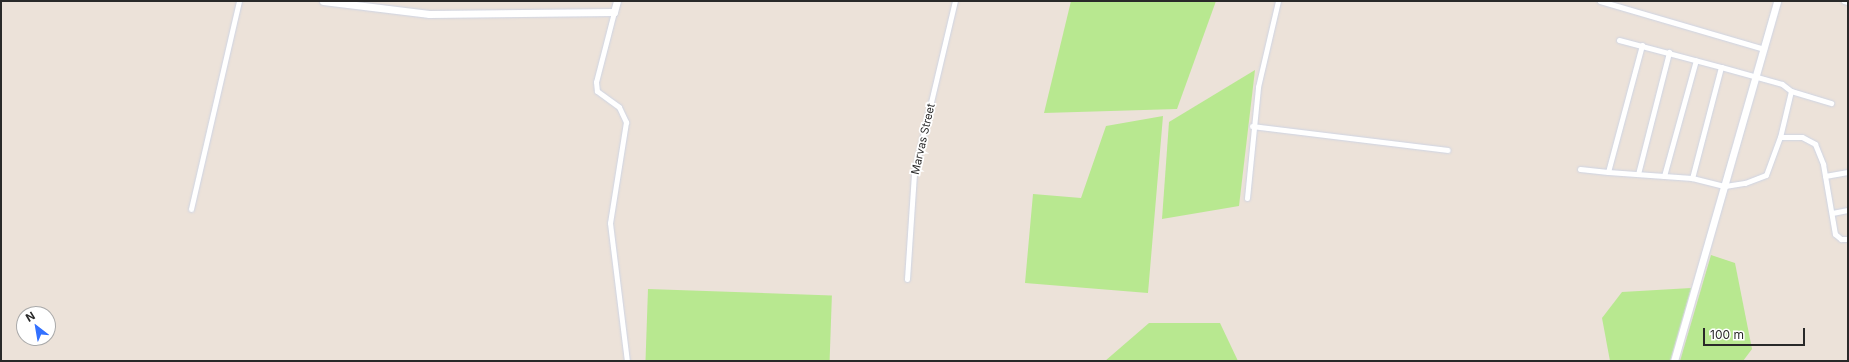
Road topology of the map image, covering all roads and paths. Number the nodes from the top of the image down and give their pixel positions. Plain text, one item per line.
1 (240, 1) edge
2 (323, 1) edge
3 (617, 1) edge
4 (955, 1) edge
5 (1278, 1) edge
6 (1602, 1) edge
7 (1777, 1) edge
8 (1844, 1) edge
9 (1848, 2) edge
10 (614, 12) junction
11 (1619, 40) dead end
12 (1642, 44) junction
13 (1764, 49) junction
14 (1670, 52) junction
15 (1696, 60) junction
16 (1721, 67) junction
17 (1756, 76) junction
18 (1791, 91) junction
19 (1830, 103) dead end
20 (1252, 126) junction
21 (1780, 137) junction
22 (1448, 150) dead end
23 (1580, 169) dead end
24 (1608, 172) junction
25 (1848, 172) edge
26 (1638, 174) junction
27 (1664, 176) junction
28 (1825, 176) junction
29 (1692, 178) junction
30 (1725, 186) junction
31 (1246, 198) dead end
32 (191, 209) dead end
33 (1848, 210) edge
34 (1832, 214) junction
35 (1848, 239) edge
36 (907, 279) dead end
37 (627, 361) edge
38 (1674, 361) edge

1 - 32 street
2 - 10 street
3 - 10 street
4 - 36 street, Marvas Street
5 - 20 street
6 - 13 street
7 - 13 street
8 - 9 street
10 - 37 street
11 - 12 street
12 - 14 street
12 - 24 street
13 - 17 street
14 - 15 street
14 - 26 street
15 - 16 street
15 - 27 street
16 - 17 street
16 - 29 street
17 - 18 street
17 - 30 street
18 - 19 street
18 - 21 street
20 - 22 street
20 - 31 street
21 - 28 street
21 - 30 street
23 - 24 street
24 - 26 street
25 - 28 street
26 - 27 street
27 - 29 street
28 - 34 street
29 - 30 street
30 - 38 street
33 - 34 street
34 - 35 street

